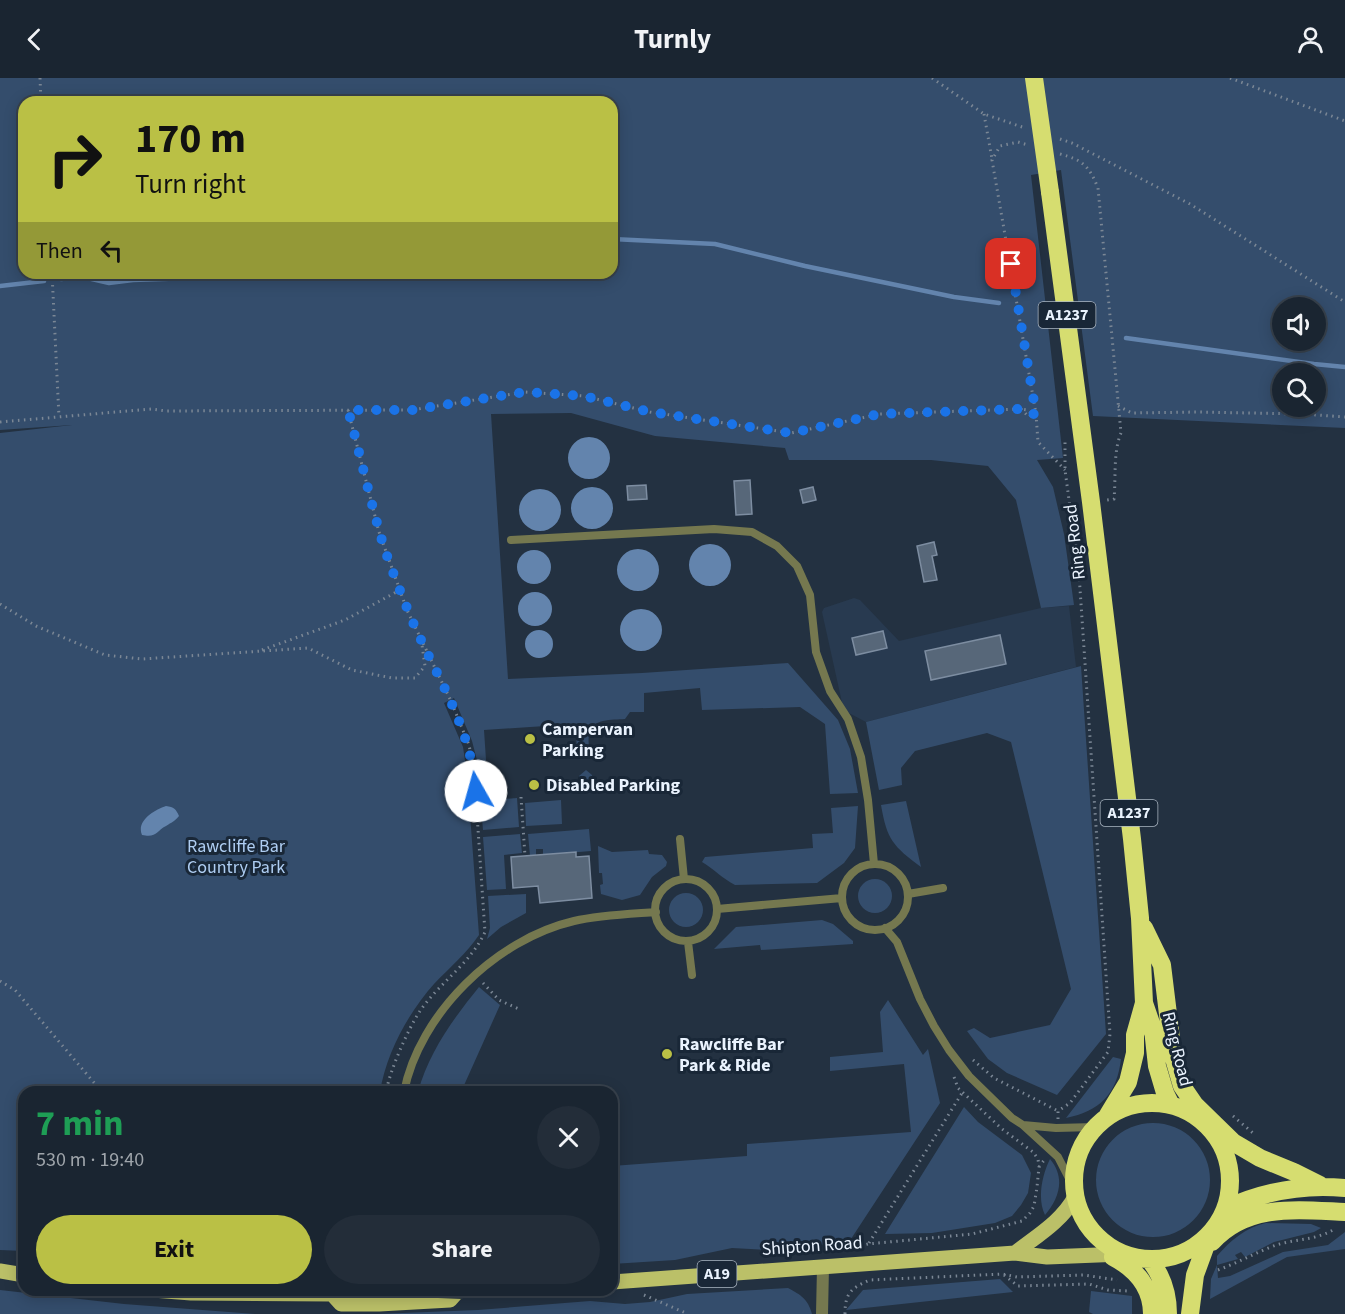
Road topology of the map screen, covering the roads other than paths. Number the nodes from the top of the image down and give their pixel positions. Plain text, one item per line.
1 (1034, 78) edge
2 (511, 540) dead end
3 (680, 839) dead end
4 (874, 864) junction
5 (684, 879) junction
6 (943, 888) dead end
7 (908, 894) junction
8 (842, 898) junction
9 (717, 909) junction
10 (656, 912) junction
11 (1140, 918) junction
12 (885, 928) junction
13 (688, 942) junction
14 (692, 975) dead end
15 (1144, 1003) junction
16 (405, 1086) edge
17 (1171, 1105) junction
18 (1100, 1123) junction
19 (1023, 1125) junction
20 (1209, 1128) junction
21 (1235, 1144) junction
22 (1320, 1185) junction
23 (1345, 1188) edge
24 (1075, 1193) junction
25 (1225, 1209) junction
26 (1342, 1219) edge
27 (1211, 1233) junction
28 (1015, 1253) junction
29 (1115, 1254) junction
30 (1201, 1256) junction
31 (1149, 1259) junction
32 (823, 1267) junction
33 (0, 1271) edge
34 (18, 1274) edge
35 (618, 1282) edge
36 (336, 1296) edge
37 (388, 1296) edge
38 (454, 1296) edge
39 (379, 1304) junction
40 (1151, 1308) edge
41 (822, 1314) edge
42 (1168, 1314) edge
43 (1190, 1314) edge

1 - 11 highway, Ring Road / A1237, bridge
2 - 4 lane
3 - 5 lane
4 - 7 lane
4 - 8 lane
5 - 9 lane
5 - 10 lane
6 - 7 lane
7 - 12 lane
8 - 9 lane
8 - 12 lane
9 - 13 lane
10 - 13 lane
10 - 16 lane
11 - 15 highway, Ring Road / A1237
11 - 21 highway
12 - 19 lane
13 - 14 lane
15 - 17 highway, Ring Road / A1237
15 - 18 highway, Ring Road / A1237
17 - 18 highway
17 - 20 highway
18 - 19 lane
18 - 24 highway
19 - 24 lane
20 - 21 highway
20 - 25 highway
21 - 22 highway
22 - 23 highway
22 - 25 highway
24 - 28 main road
24 - 29 highway
25 - 27 highway
26 - 30 highway
27 - 30 highway
27 - 31 highway
28 - 29 main road, Shipton Road / A19
28 - 32 main road, Shipton Road / A19
29 - 31 highway
29 - 40 highway
30 - 43 highway
31 - 42 highway
32 - 35 main road, Shipton Road / A19
32 - 41 street
33 - 34 main road
36 - 39 main road
37 - 39 main road
38 - 39 main road

